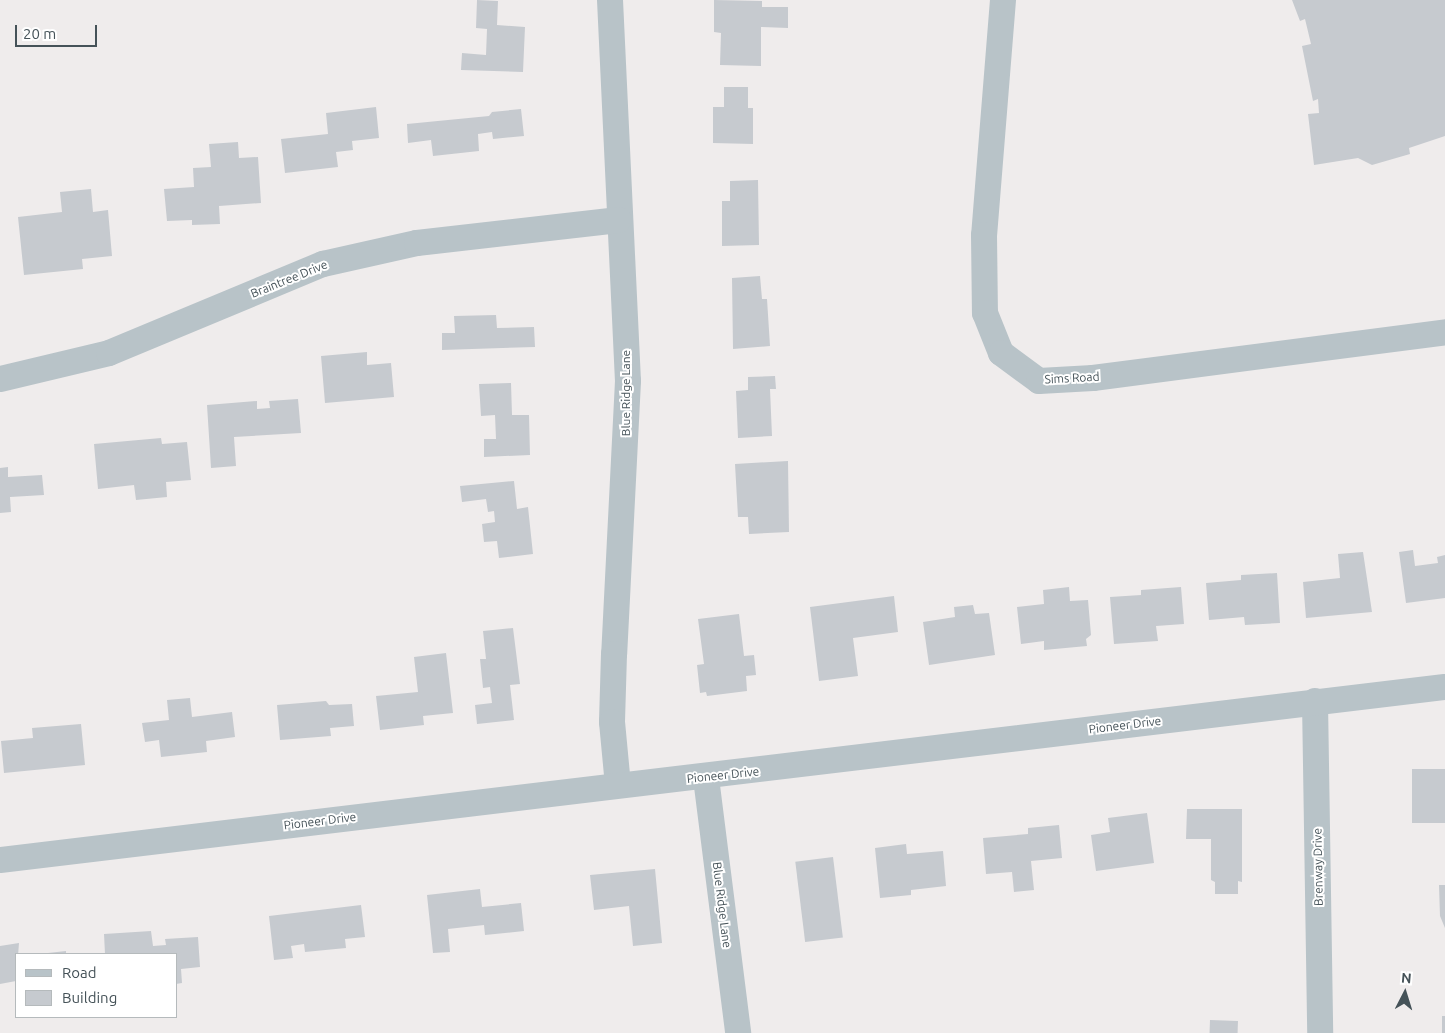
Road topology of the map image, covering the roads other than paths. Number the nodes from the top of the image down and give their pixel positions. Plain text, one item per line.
1 (610, 0) edge
2 (1003, 0) edge
3 (619, 220) junction
4 (1445, 332) edge
5 (0, 380) edge
6 (1445, 687) edge
7 (1315, 701) junction
8 (706, 778) junction
9 (618, 785) junction
10 (0, 860) edge
11 (738, 1033) edge
12 (1320, 1033) edge

1 - 3 street, Blue Ridge Lane
2 - 4 street, Sims Road
3 - 5 street, Braintree Drive
3 - 9 street, Blue Ridge Lane
6 - 7 street, Pioneer Drive
7 - 8 street, Pioneer Drive
7 - 12 street, Brenway Drive
8 - 9 street, Pioneer Drive
8 - 11 street, Blue Ridge Lane
9 - 10 street, Pioneer Drive

